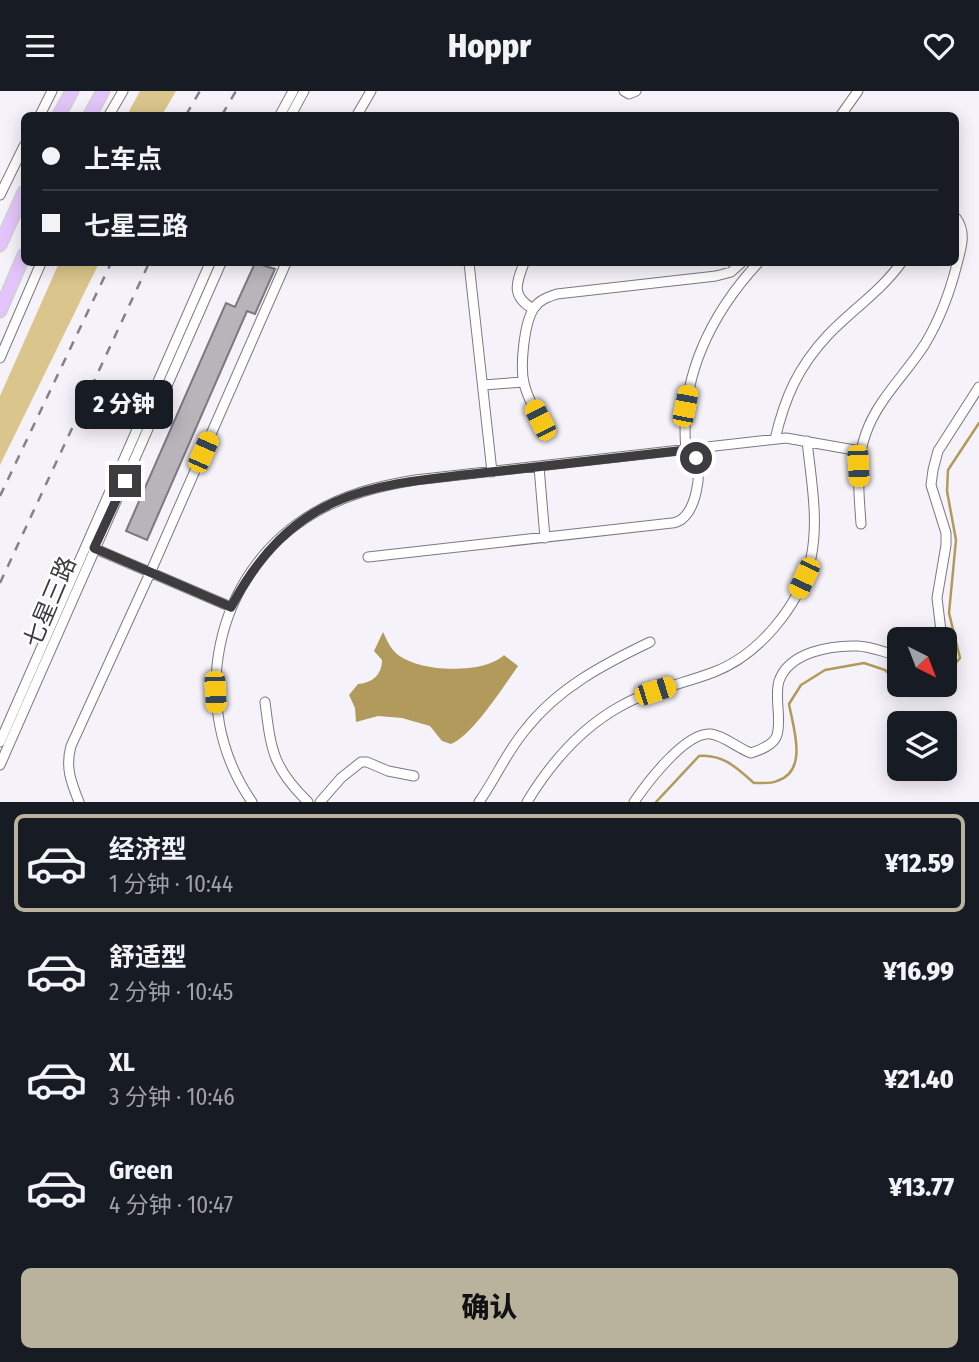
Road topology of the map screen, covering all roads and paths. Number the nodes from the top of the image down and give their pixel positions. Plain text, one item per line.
1 (52, 91) edge
2 (72, 91) edge
3 (103, 91) edge
4 (123, 91) edge
5 (293, 91) edge
6 (304, 91) edge
7 (371, 91) edge
8 (624, 91) edge
9 (636, 91) edge
10 (858, 91) edge
11 (42, 112) edge
12 (61, 112) edge
13 (92, 112) edge
14 (111, 112) edge
15 (282, 112) edge
16 (293, 112) edge
17 (359, 112) edge
18 (843, 112) edge
19 (21, 152) edge
20 (0, 195) edge
21 (21, 199) edge
22 (959, 224) edge
23 (0, 245) edge
24 (959, 253) edge
25 (21, 262) edge
26 (40, 266) edge
27 (209, 266) edge
28 (220, 266) edge
29 (285, 266) edge
30 (470, 266) edge
31 (523, 266) edge
32 (738, 266) edge
33 (756, 266) edge
34 (898, 266) edge
35 (955, 266) edge
36 (533, 309) junction
37 (0, 311) edge
38 (0, 358) edge
39 (523, 382) junction
40 (483, 385) junction
41 (979, 387) edge
42 (547, 433) dead end
43 (775, 439) junction
44 (807, 441) junction
45 (686, 450) junction
46 (860, 450) junction
47 (539, 467) junction
48 (492, 472) junction
49 (860, 524) dead end
50 (545, 538) junction
51 (89, 547) junction
52 (368, 557) dead end
53 (151, 571) junction
54 (231, 607) junction
55 (940, 627) edge
56 (650, 642) dead end
57 (887, 654) edge
58 (265, 702) dead end
59 (0, 741) edge
60 (0, 765) edge
61 (414, 776) dead end
62 (79, 802) edge
63 (252, 802) edge
64 (307, 802) edge
65 (320, 802) edge
66 (479, 802) edge
67 (527, 802) edge
68 (634, 802) edge

1 - 11 street
2 - 12 highway
3 - 13 highway
4 - 14 street
5 - 15 street
6 - 16 street
7 - 17 street
8 - 9 street
10 - 18 street
19 - 20 street
21 - 23 highway
22 - 24 street
25 - 37 highway
26 - 38 street
27 - 51 street, 七星三路
28 - 51 street, 七星三路
29 - 53 street
30 - 40 street
31 - 36 street
32 - 36 street
33 - 45 street
34 - 43 street
35 - 46 street
36 - 39 street
39 - 40 street
39 - 42 street
40 - 48 street
41 - 55 street
43 - 44 street
43 - 45 street
44 - 46 street
44 - 67 street
45 - 47 street
45 - 50 street
46 - 49 street
47 - 48 street
47 - 50 street
48 - 54 street
50 - 52 street
51 - 53 street
51 - 59 street, 七星三路
51 - 60 street, 七星三路
53 - 54 street
53 - 62 street
54 - 63 street
56 - 66 street
57 - 68 street
58 - 64 street
61 - 65 street

